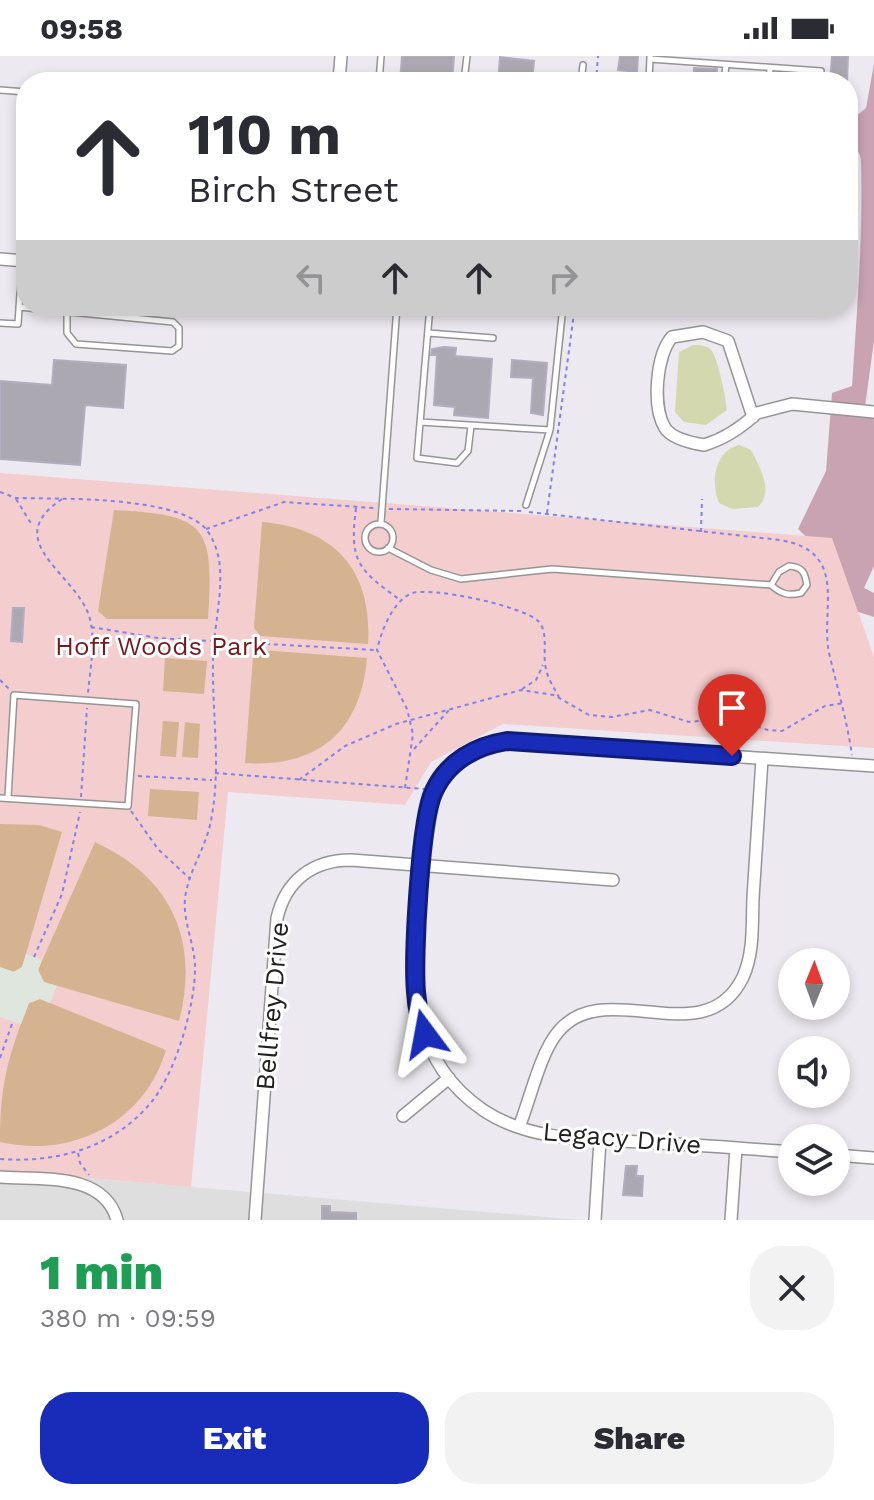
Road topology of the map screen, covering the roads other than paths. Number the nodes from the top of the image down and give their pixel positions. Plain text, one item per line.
1 (650, 58) edge
2 (583, 65) dead end
3 (726, 65) junction
4 (770, 68) junction
5 (582, 72) edge
6 (725, 72) edge
7 (770, 72) edge
8 (821, 72) edge
9 (18, 316) edge
10 (67, 316) edge
11 (102, 316) edge
12 (396, 316) edge
13 (429, 316) edge
14 (562, 316) edge
15 (0, 323) edge
16 (428, 333) junction
17 (493, 338) dead end
18 (874, 412) edge
19 (753, 417) junction
20 (420, 422) junction
21 (471, 426) junction
22 (550, 430) junction
23 (526, 505) dead end
24 (381, 522) junction
25 (388, 548) junction
26 (771, 585) junction
27 (762, 759) junction
28 (874, 766) edge
29 (8, 797) junction
30 (0, 798) edge
31 (423, 865) junction
32 (613, 880) dead end
33 (449, 1078) junction
34 (403, 1116) dead end
35 (519, 1127) junction
36 (600, 1140) junction
37 (736, 1148) junction
38 (778, 1151) edge
39 (850, 1156) edge
40 (874, 1158) edge
41 (0, 1177) edge
42 (117, 1220) edge
43 (255, 1220) edge
44 (595, 1220) edge
45 (731, 1220) edge

1 - 3 lane
2 - 5 lane
3 - 4 lane
3 - 6 lane
4 - 7 lane
4 - 8 lane
9 - 15 lane
10 - 11 lane
12 - 24 lane
13 - 16 lane
14 - 22 lane
16 - 17 lane
16 - 20 lane
18 - 19 street
19 - 19 street
20 - 21 lane
20 - 21 lane
21 - 22 lane
22 - 23 lane
24 - 25 lane
24 - 25 lane
25 - 26 lane
26 - 26 lane
27 - 28 street
27 - 31 street, Legacy Drive
27 - 35 street
29 - 29 lane
29 - 30 lane
31 - 32 street, Bellfrey Drive
31 - 33 street, Legacy Drive
31 - 43 street, Bellfrey Drive
33 - 34 street
33 - 35 street, Legacy Drive
35 - 36 street, Legacy Drive
36 - 37 street, Legacy Drive
36 - 44 street
37 - 38 street, Legacy Drive
37 - 45 street
39 - 40 street
41 - 42 street

